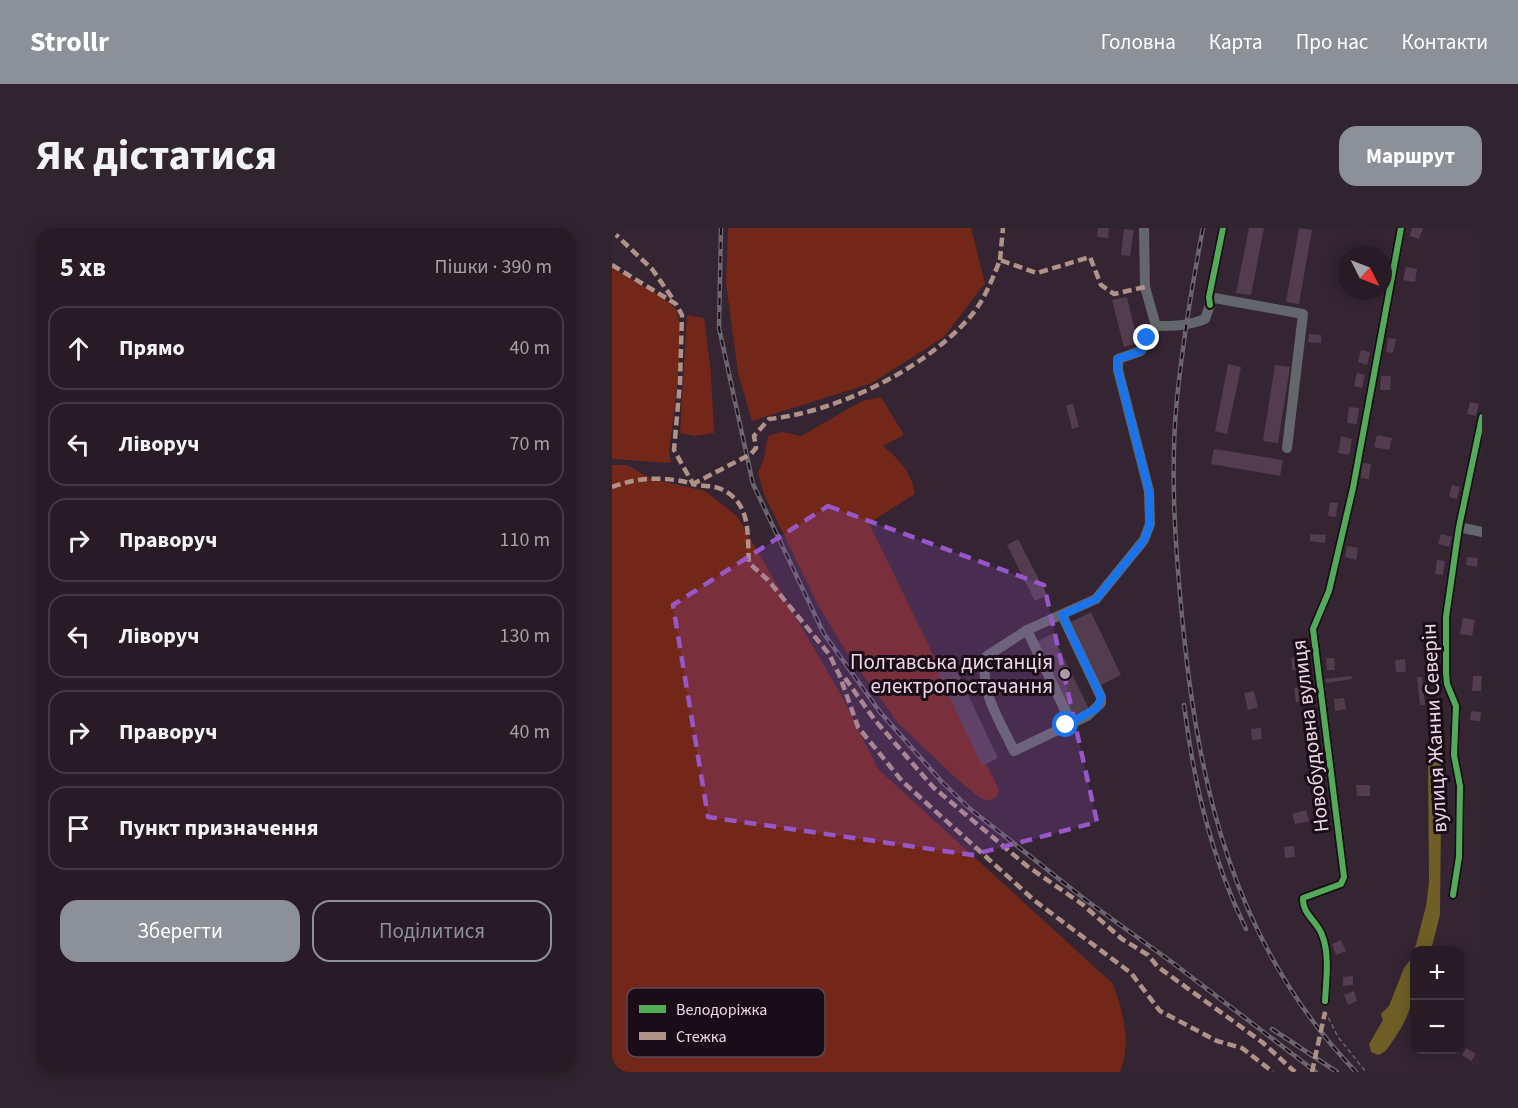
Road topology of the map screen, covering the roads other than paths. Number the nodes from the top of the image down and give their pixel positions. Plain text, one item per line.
1 (1144, 228) edge
2 (1223, 228) edge
3 (1401, 228) edge
4 (1209, 301) junction
5 (1156, 326) junction
6 (1482, 417) edge
7 (1287, 448) dead end
8 (1460, 527) junction
9 (1482, 532) edge
10 (1062, 615) junction
11 (1028, 630) junction
12 (1071, 723) junction
13 (1453, 895) dead end
14 (1325, 1001) road end

1 - 5 street
2 - 4 street
3 - 14 street, Новобудовна вулиця
4 - 5 street
4 - 7 street
5 - 10 street
6 - 8 street, вулиця Жанни Северін
8 - 9 street
8 - 13 street, вулиця Жанни Северін
10 - 11 street
10 - 12 street
11 - 12 street
11 - 12 street

